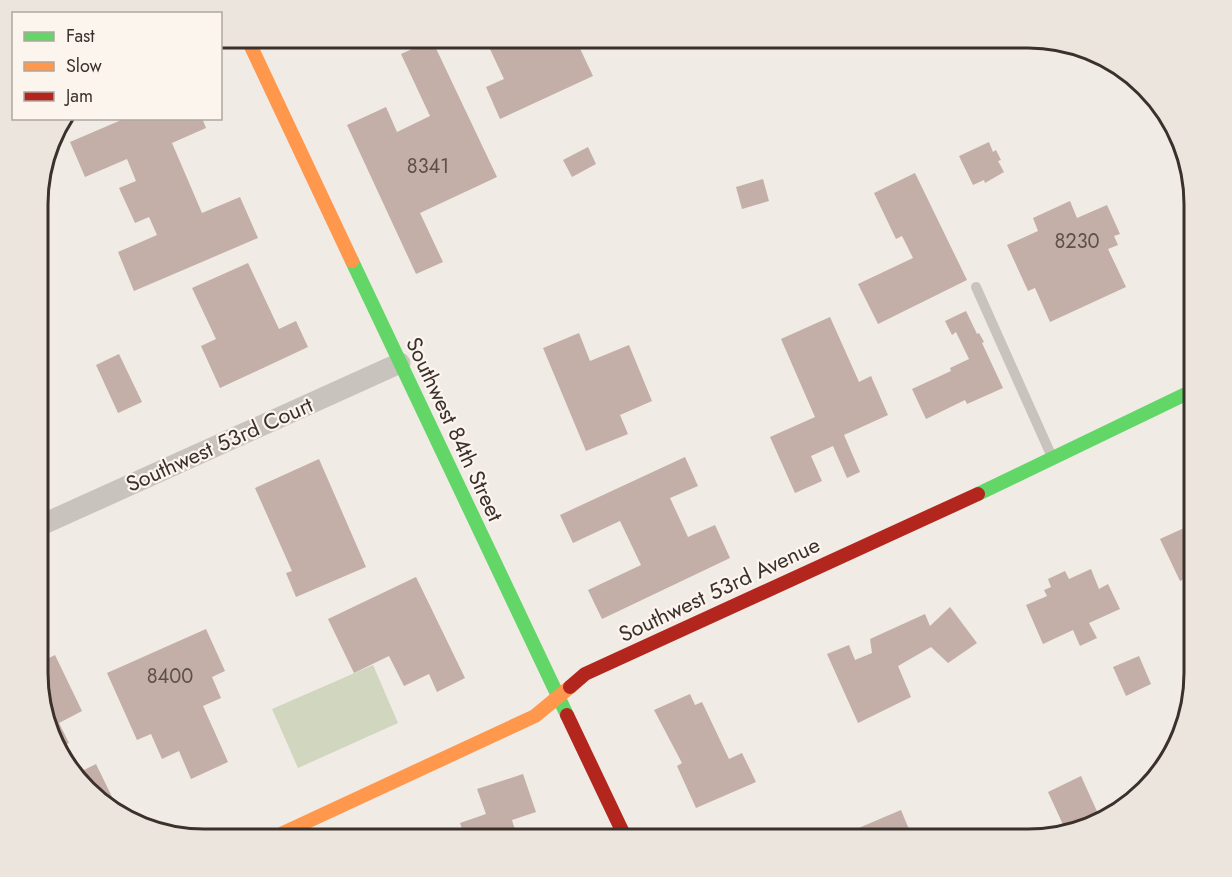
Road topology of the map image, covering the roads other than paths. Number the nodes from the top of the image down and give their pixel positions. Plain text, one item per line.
1 (254, 48) edge
2 (976, 287) dead end
3 (400, 363) junction
4 (1184, 395) edge
5 (1052, 458) junction
6 (48, 522) edge
7 (559, 696) junction
8 (292, 829) edge
9 (621, 829) edge

1 - 3 street, Southwest 84th Street
2 - 5 lane
3 - 6 street, Southwest 53rd Court
3 - 7 street, Southwest 84th Street
4 - 5 street, Southwest 53rd Avenue
5 - 7 street, Southwest 53rd Avenue
7 - 8 street, Southwest 53rd Avenue
7 - 9 street, Southwest 84th Street

